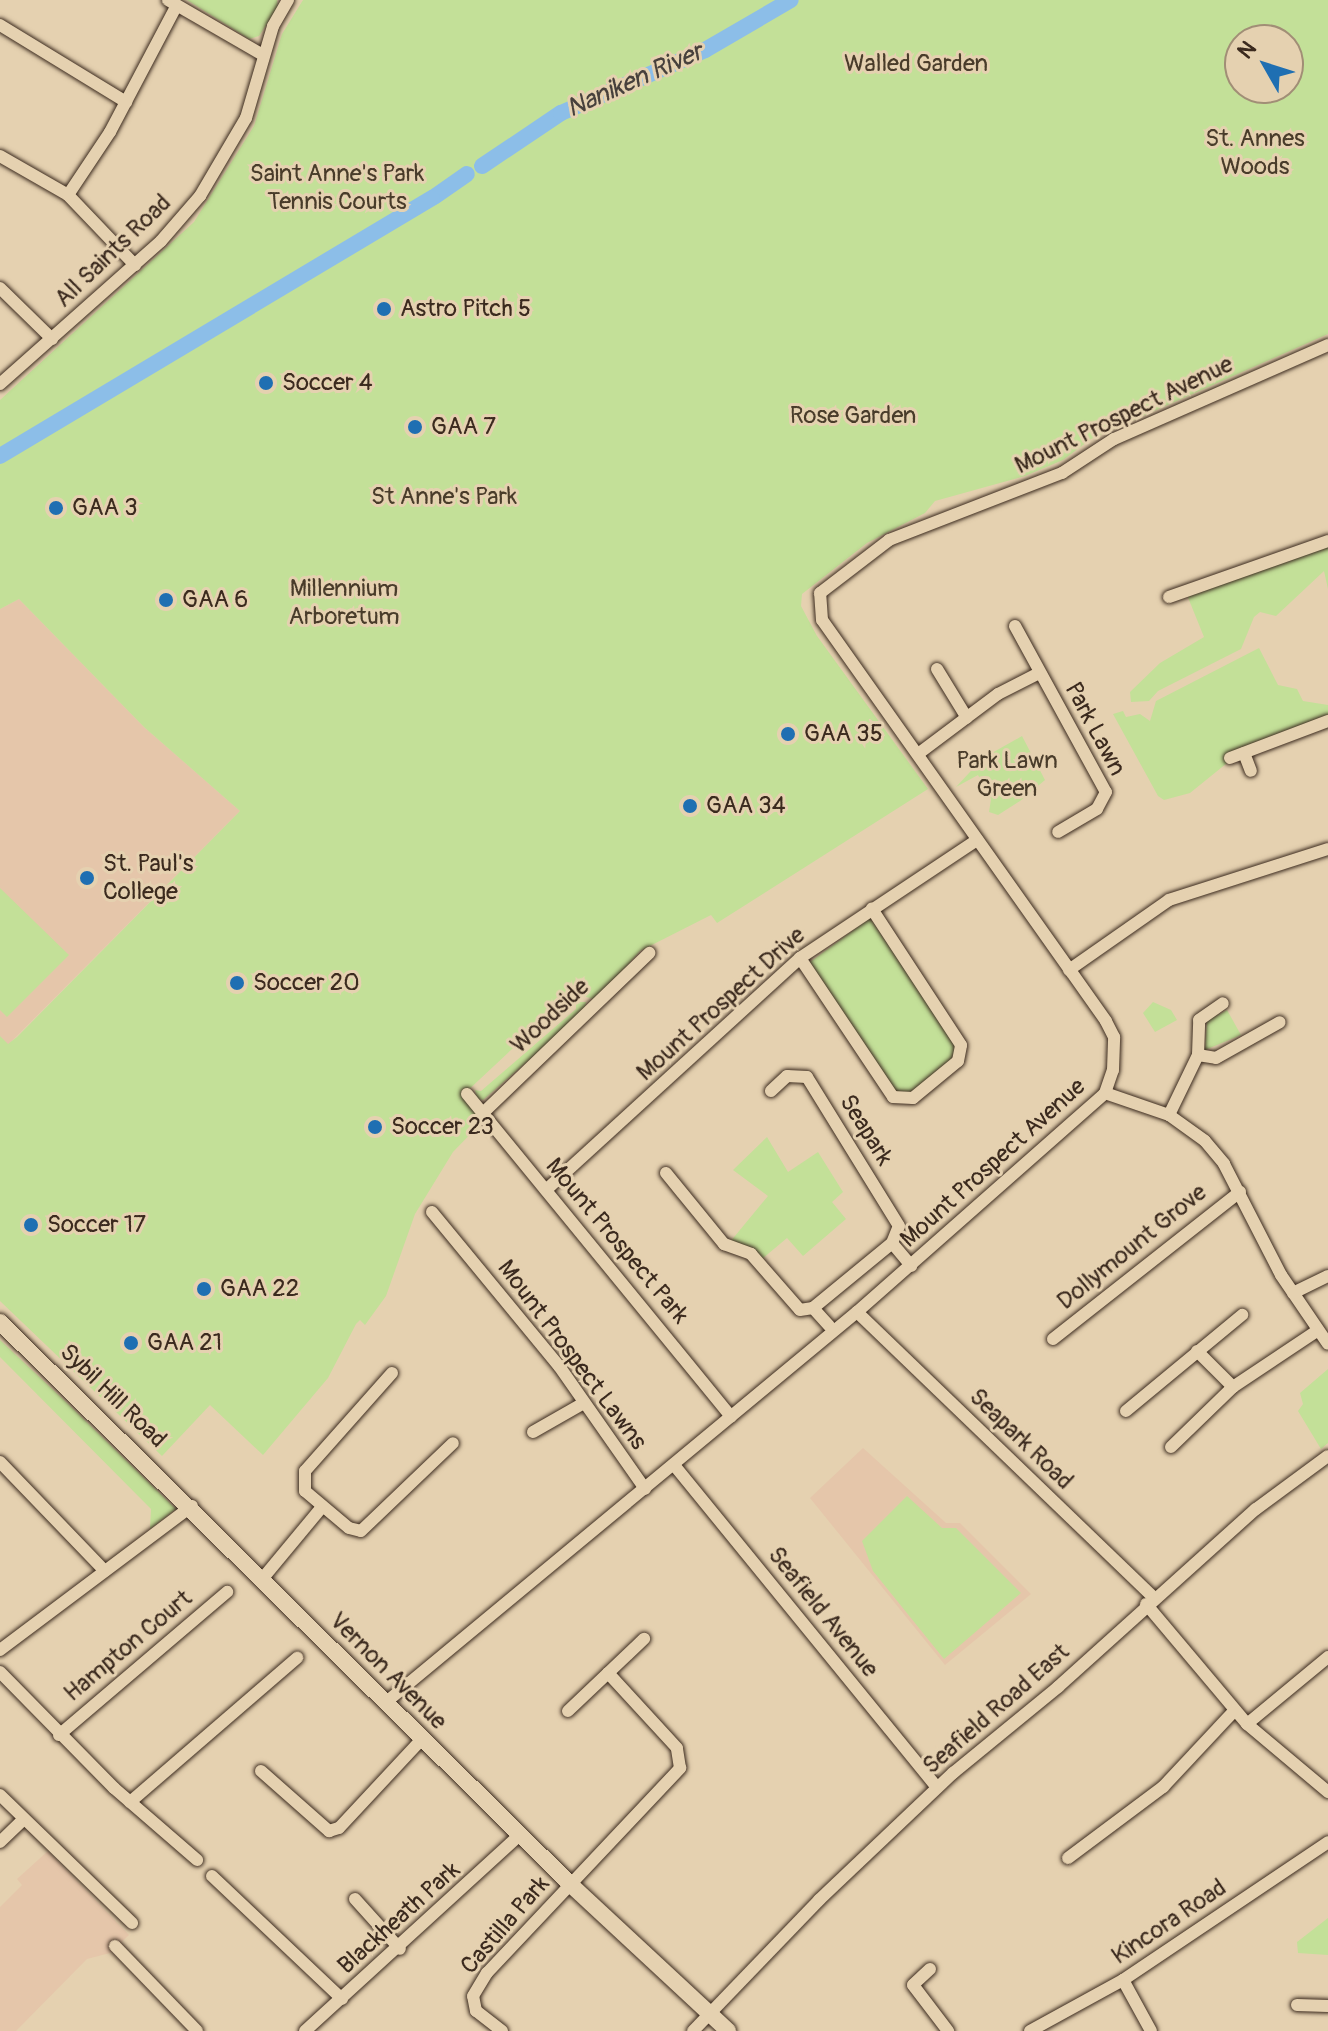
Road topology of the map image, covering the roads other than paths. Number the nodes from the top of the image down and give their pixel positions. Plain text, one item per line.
1 (288, 0) edge
2 (172, 4) edge
3 (0, 25) edge
4 (263, 55) junction
5 (126, 102) junction
6 (0, 156) edge
7 (68, 195) junction
8 (135, 265) junction
9 (0, 288) edge
10 (52, 339) junction
11 (1328, 345) edge
12 (0, 384) edge
13 (1328, 541) edge
14 (1169, 597) dead end
15 (1015, 626) dead end
16 (937, 669) dead end
17 (1039, 673) junction
18 (967, 718) junction
19 (1328, 721) edge
20 (1244, 753) junction
21 (918, 754) junction
22 (1230, 758) dead end
23 (1251, 771) dead end
24 (1058, 832) dead end
25 (977, 840) junction
26 (1328, 849) edge
27 (872, 909) junction
28 (649, 953) dead end
29 (800, 958) junction
30 (1069, 970) junction
31 (1223, 1003) dead end
32 (1280, 1022) dead end
33 (1198, 1055) junction
34 (771, 1091) dead end
35 (1105, 1093) junction
36 (467, 1094) dead end
37 (483, 1113) junction
38 (1169, 1115) junction
39 (666, 1173) dead end
40 (546, 1190) junction
41 (1240, 1192) junction
42 (432, 1212) dead end
43 (892, 1243) junction
44 (911, 1266) junction
45 (1328, 1276) edge
46 (1293, 1293) junction
47 (813, 1308) junction
48 (857, 1312) junction
49 (1242, 1315) dead end
50 (0, 1322) edge
51 (829, 1326) dead end
52 (1318, 1330) junction
53 (1053, 1339) dead end
54 (1328, 1344) edge
55 (1197, 1351) junction
56 (392, 1373) dead end
57 (1233, 1387) junction
58 (582, 1404) junction
59 (1126, 1411) dead end
60 (731, 1417) junction
61 (533, 1432) dead end
62 (453, 1443) dead end
63 (1171, 1447) dead end
64 (1328, 1456) edge
65 (0, 1462) edge
66 (674, 1465) junction
67 (645, 1489) junction
68 (192, 1506) junction
69 (322, 1507) junction
70 (105, 1571) junction
71 (263, 1578) junction
72 (227, 1592) dead end
73 (1150, 1601) junction
74 (644, 1639) dead end
75 (0, 1650) edge
76 (1328, 1657) edge
77 (297, 1658) dead end
78 (0, 1672) edge
79 (608, 1673) junction
80 (385, 1703) junction
81 (1235, 1710) junction
82 (568, 1711) dead end
83 (1247, 1724) junction
84 (59, 1735) junction
85 (422, 1739) junction
86 (261, 1771) dead end
87 (937, 1787) junction
88 (1328, 1792) edge
89 (0, 1795) edge
90 (130, 1802) junction
91 (24, 1819) junction
92 (520, 1835) junction
93 (0, 1842) edge
94 (1328, 1842) edge
95 (1068, 1858) dead end
96 (197, 1860) dead end
97 (212, 1876) dead end
98 (569, 1883) junction
99 (355, 1899) dead end
100 (132, 1923) dead end
101 (115, 1946) dead end
102 (400, 1949) junction
103 (930, 1969) dead end
104 (1123, 1980) junction
105 (726, 1998) junction
106 (342, 1999) junction
107 (1297, 2005) dead end
108 (1328, 2006) edge
109 (710, 2014) junction
110 (197, 2031) edge
111 (305, 2031) edge
112 (502, 2031) edge
113 (693, 2031) edge
114 (728, 2031) edge
115 (948, 2031) edge
116 (1030, 2031) edge
117 (1151, 2031) edge

1 - 4 street, All Saints Road
2 - 4 street
2 - 5 street
3 - 5 street
4 - 8 street, All Saints Road
5 - 7 street
6 - 7 street
7 - 8 street
8 - 10 street, All Saints Road
9 - 10 street
10 - 12 street, All Saints Road
11 - 21 street, Mount Prospect Avenue
13 - 14 street
15 - 17 street, Park Lawn
16 - 18 street
17 - 18 street, Park Lawn
17 - 24 street, Park Lawn
18 - 21 street, Park Lawn
19 - 20 street
20 - 22 street
20 - 23 street
21 - 25 street, Mount Prospect Avenue
25 - 27 street, Mount Prospect Drive
25 - 30 street, Mount Prospect Avenue
26 - 30 street
27 - 29 street, Mount Prospect Drive
27 - 29 street
28 - 37 street, Woodside
29 - 40 street, Mount Prospect Drive
30 - 35 street, Mount Prospect Avenue
31 - 33 street
32 - 33 street
33 - 38 street
34 - 43 street, Seapark
35 - 38 street
35 - 44 street, Mount Prospect Avenue
36 - 37 street, Mount Prospect Park
37 - 40 street, Mount Prospect Park
38 - 41 street
39 - 47 street
40 - 60 street, Mount Prospect Park
41 - 46 street
41 - 53 street, Dollymount Grove
42 - 58 street, Mount Prospect Lawns
43 - 44 street
43 - 47 street
44 - 48 street, Mount Prospect Avenue
45 - 46 street
46 - 52 street
47 - 51 street
48 - 60 street, Mount Prospect Avenue
48 - 73 street, Seapark Road
49 - 55 street
50 - 68 main road, Sybil Hill Road
52 - 54 street
52 - 57 street
55 - 57 street
55 - 59 street
56 - 69 street
57 - 63 street
58 - 61 street
58 - 67 street, Mount Prospect Lawns
60 - 66 street, Mount Prospect Avenue
62 - 69 street
64 - 73 street, Seafield Road East
65 - 70 street
66 - 67 street, Mount Prospect Avenue
66 - 87 street, Seafield Avenue
67 - 80 street, Mount Prospect Avenue
68 - 70 street
68 - 71 main road, Vernon Avenue
69 - 71 street
70 - 75 street
71 - 80 main road, Vernon Avenue
72 - 84 street, Hampton Court
73 - 81 street, Seapark Road
73 - 87 street, Seafield Road East
74 - 79 street
76 - 83 street
77 - 90 street
78 - 84 street, Hampton Court
79 - 82 street
79 - 98 street
80 - 85 main road, Vernon Avenue
81 - 83 street, Seapark Road
81 - 95 street
83 - 88 street, Seapark Road
84 - 90 street, Hampton Court
85 - 86 street
85 - 92 main road, Vernon Avenue
87 - 105 street, Seafield Road East
89 - 91 street
90 - 96 street, Hampton Court
91 - 93 street
91 - 100 street
92 - 98 main road, Vernon Avenue
92 - 102 street, Blackheath Park
94 - 104 street, Kincora Road
97 - 106 street
98 - 109 main road, Vernon Avenue
98 - 112 street, Castilla Park
99 - 102 street
101 - 110 street
102 - 106 street, Blackheath Park
103 - 115 street
104 - 116 street, Kincora Road
104 - 117 street
105 - 109 street, Seafield Road East
105 - 114 street
106 - 111 street, Blackheath Park
107 - 108 street
109 - 113 street, Seafield Road East
109 - 114 main road, Vernon Avenue

